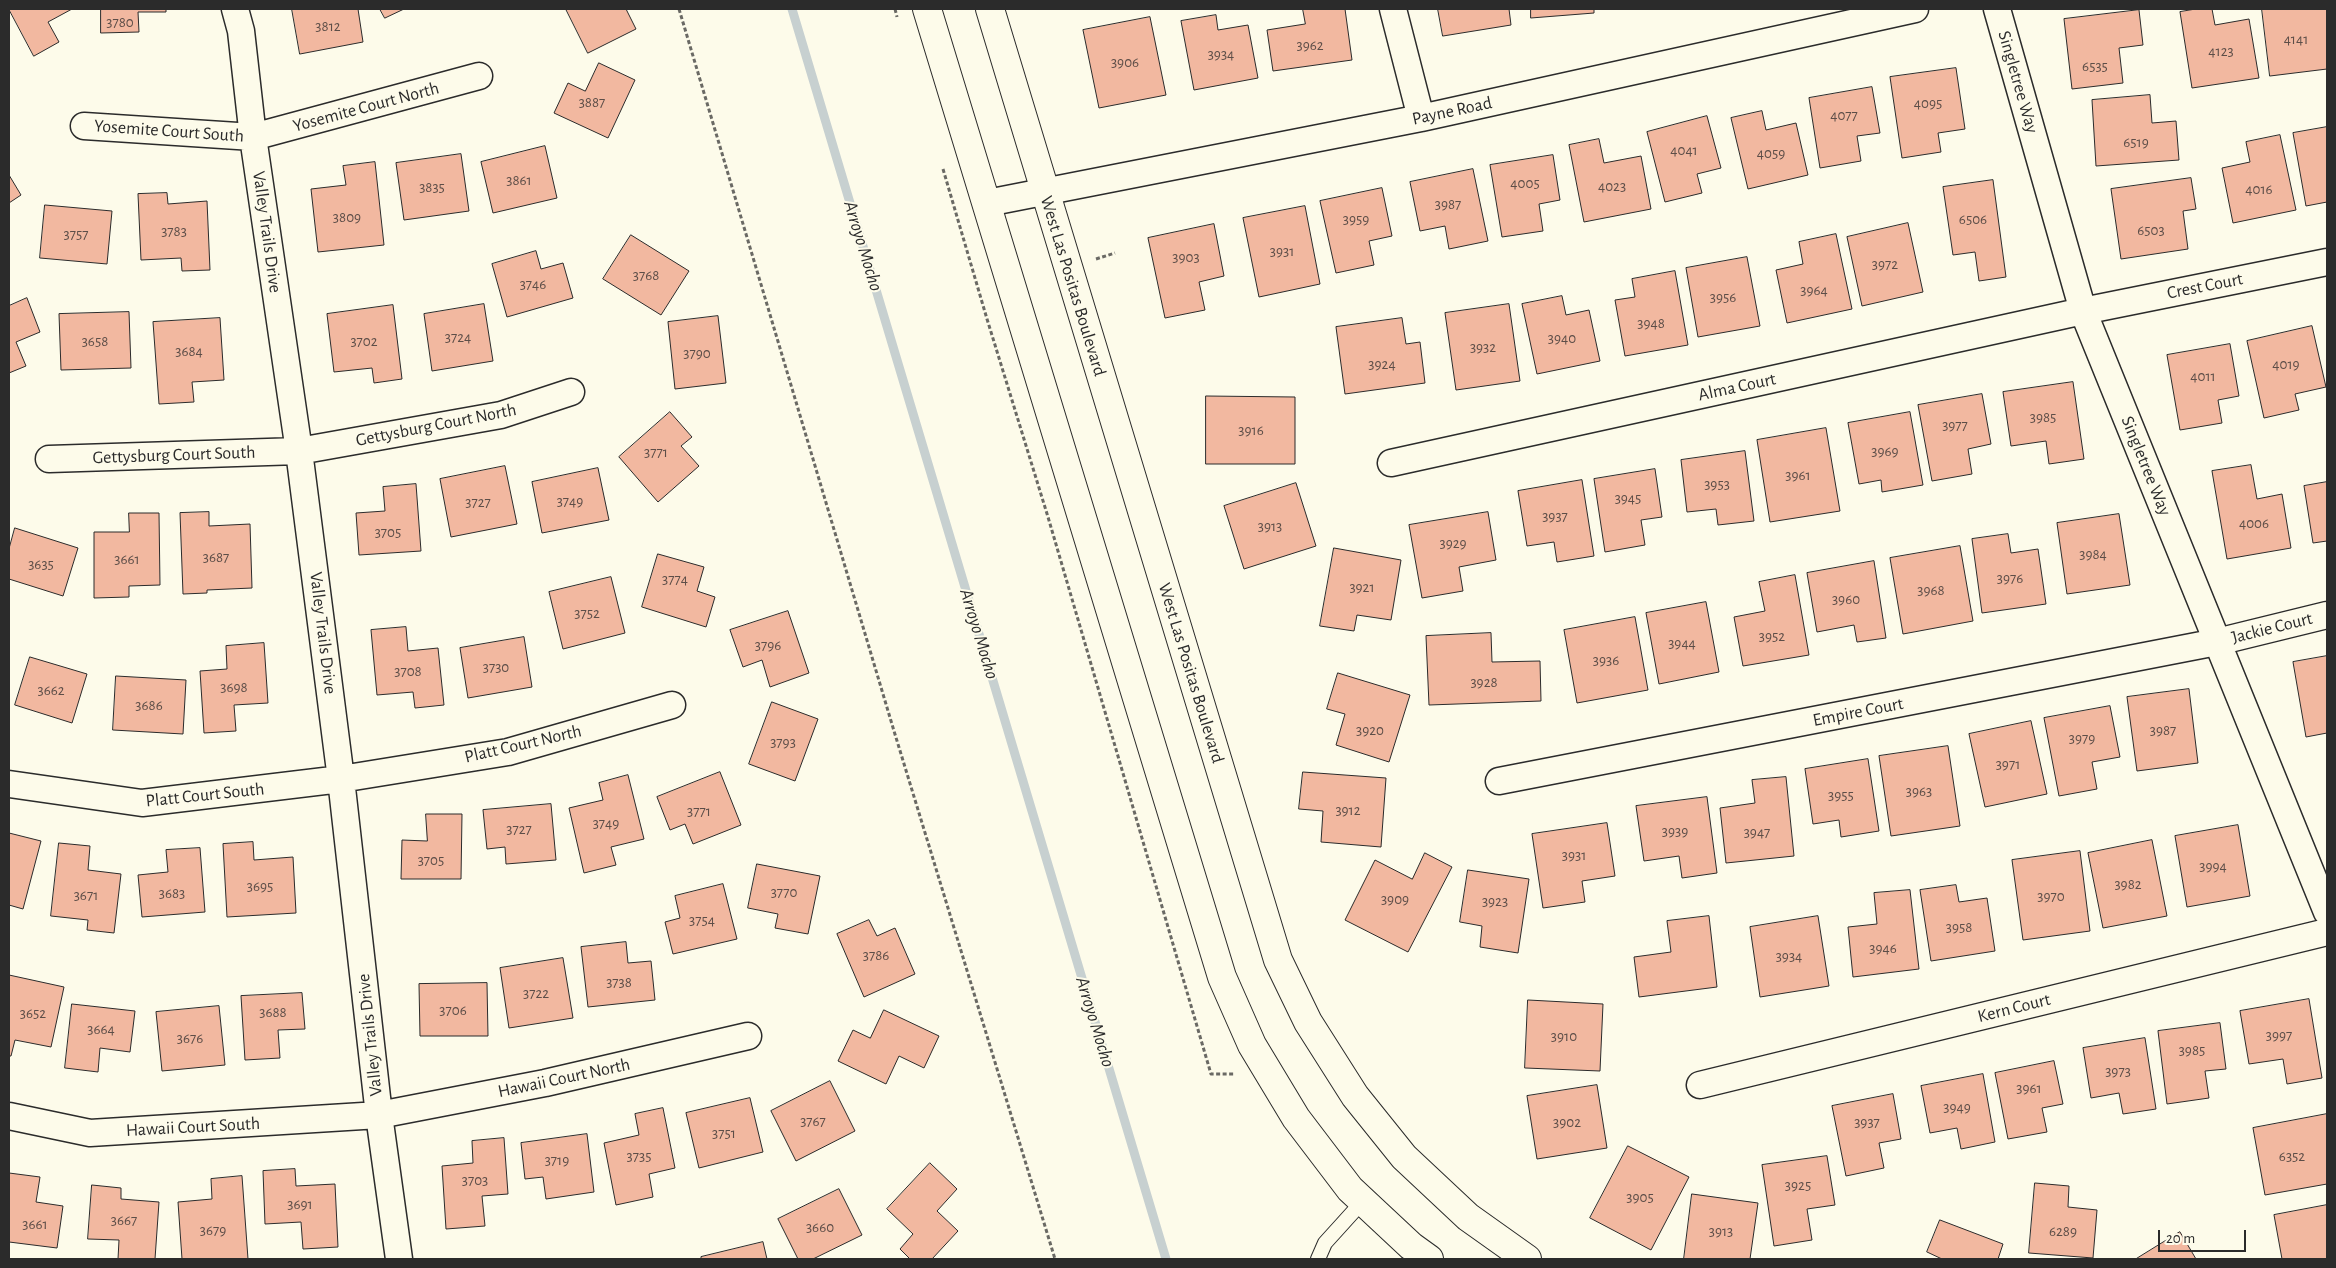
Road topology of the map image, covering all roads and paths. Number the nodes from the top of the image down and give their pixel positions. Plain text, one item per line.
1 (236, 9) edge
2 (679, 9) edge
3 (927, 9) edge
4 (990, 9) edge
5 (1393, 9) edge
6 (1915, 9) edge
7 (1997, 9) edge
8 (479, 76) dead end
9 (1421, 118) junction
10 (84, 126) dead end
11 (253, 137) junction
12 (1044, 190) junction
13 (987, 203) junction
14 (2327, 262) edge
15 (2083, 311) junction
16 (571, 392) dead end
17 (299, 451) junction
18 (49, 459) dead end
19 (1391, 463) dead end
20 (2327, 615) edge
21 (2217, 642) junction
22 (672, 704) dead end
23 (341, 779) junction
24 (1498, 782) dead end
25 (9, 784) edge
26 (2327, 912) edge
27 (2327, 932) edge
28 (748, 1036) dead end
29 (1700, 1085) dead end
30 (9, 1116) edge
31 (380, 1116) junction
32 (1363, 1201) junction
33 (399, 1259) edge
34 (1055, 1259) edge
35 (1318, 1259) edge
36 (1429, 1259) edge
37 (1527, 1259) edge

1 - 11 street, Valley Trails Drive
2 - 34 path
3 - 13 main road
4 - 12 main road, West Las Positas Boulevard
5 - 9 street
6 - 9 street, Payne Road
7 - 15 street, Singletree Way
8 - 11 street, Yosemite Court North
9 - 12 street, Payne Road
10 - 11 street, Yosemite Court South
11 - 17 street, Valley Trails Drive
12 - 13 street, Payne Road
12 - 37 main road, West Las Positas Boulevard
13 - 32 main road
14 - 15 street, Crest Court
15 - 19 street, Alma Court
15 - 21 street, Singletree Way
16 - 17 street, Gettysburg Court North
17 - 18 street, Gettysburg Court South
17 - 23 street, Valley Trails Drive
20 - 21 street, Jackie Court
21 - 24 street, Empire Court
21 - 26 street, Singletree Way
22 - 23 street, Platt Court North
23 - 25 street, Platt Court South
23 - 31 street, Valley Trails Drive
27 - 29 street, Kern Court
28 - 31 street, Hawaii Court North
30 - 31 street, Hawaii Court South
31 - 33 street, Valley Trails Drive
32 - 35 lane
32 - 36 main road

